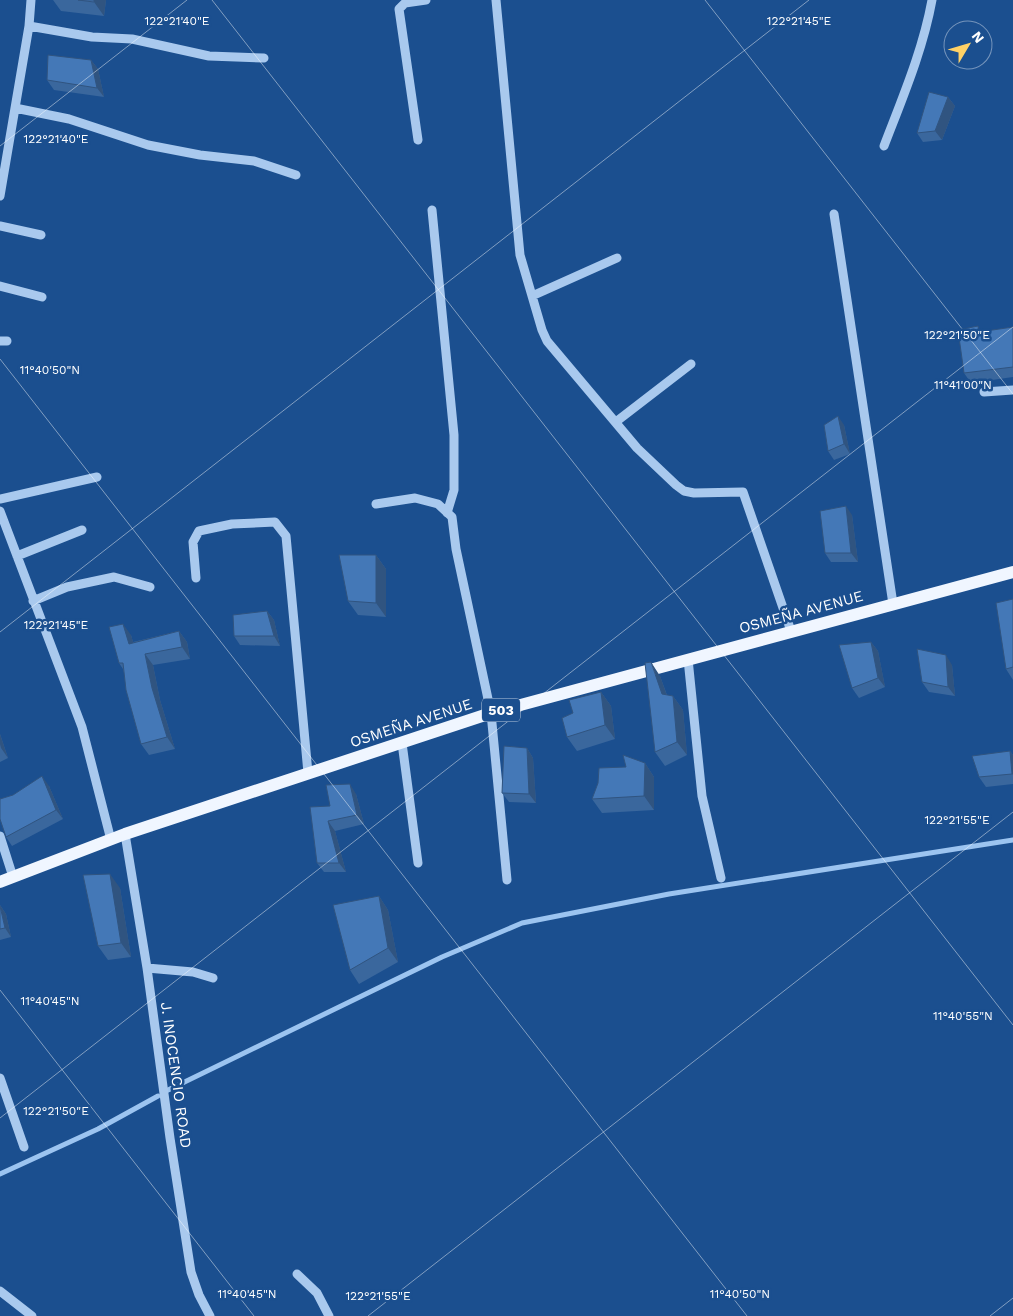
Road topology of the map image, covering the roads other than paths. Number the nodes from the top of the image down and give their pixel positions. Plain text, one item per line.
1 (31, 0) edge
2 (426, 0) edge
3 (496, 0) edge
4 (932, 0) edge
5 (29, 26) junction
6 (264, 58) dead end
7 (14, 108) junction
8 (418, 140) dead end
9 (884, 146) dead end
10 (296, 175) dead end
11 (0, 196) edge
12 (432, 210) dead end
13 (834, 214) dead end
14 (0, 226) edge
15 (40, 235) dead end
16 (617, 258) dead end
17 (0, 286) edge
18 (532, 296) junction
19 (42, 297) dead end
20 (691, 364) dead end
21 (1013, 390) edge
22 (984, 392) dead end
23 (617, 421) junction
24 (97, 477) dead end
25 (0, 499) edge
26 (376, 504) dead end
27 (0, 511) edge
28 (447, 513) junction
29 (82, 530) dead end
30 (17, 556) junction
31 (1013, 572) edge
32 (196, 578) dead end
33 (150, 587) dead end
34 (33, 601) junction
35 (893, 604) junction
36 (792, 631) junction
37 (688, 659) junction
38 (491, 713) junction
39 (402, 743) junction
40 (308, 774) junction
41 (125, 834) junction
42 (0, 836) edge
43 (111, 840) junction
44 (418, 863) dead end
45 (13, 877) junction
46 (722, 878) dead end
47 (507, 880) dead end
48 (0, 882) edge
49 (147, 968) junction
50 (213, 978) dead end
51 (0, 1078) edge
52 (24, 1147) dead end
53 (297, 1274) dead end
54 (0, 1291) edge
55 (32, 1316) edge
56 (210, 1316) edge
57 (329, 1316) edge

1 - 5 street
2 - 8 street
3 - 18 street
4 - 9 street
5 - 6 street
5 - 7 street
7 - 10 street
7 - 11 street
12 - 28 street
13 - 35 street
14 - 15 street
16 - 18 street
17 - 19 street
18 - 23 street
20 - 23 street
21 - 22 street
23 - 36 street
24 - 25 street
26 - 28 street
27 - 30 street
28 - 38 street
29 - 30 street
30 - 34 street
31 - 35 main road, OSMEÑA AVENUE / 503
32 - 40 street
33 - 34 street
34 - 43 street
35 - 36 main road, OSMEÑA AVENUE / 503
36 - 37 main road, OSMEÑA AVENUE / 503
37 - 38 main road, OSMEÑA AVENUE / 503
37 - 46 street
38 - 39 main road, OSMEÑA AVENUE / 503
38 - 47 street
39 - 40 main road, OSMEÑA AVENUE / 503
39 - 44 street
40 - 41 main road, OSMEÑA AVENUE / 503
41 - 43 main road, OSMEÑA AVENUE / 503
41 - 49 street, J. INOCENCIO ROAD
42 - 45 street
43 - 45 main road, OSMEÑA AVENUE / 503
45 - 48 main road, OSMEÑA AVENUE / 503
49 - 50 street
49 - 56 street, J. INOCENCIO ROAD
51 - 52 street
53 - 57 street
54 - 55 street

